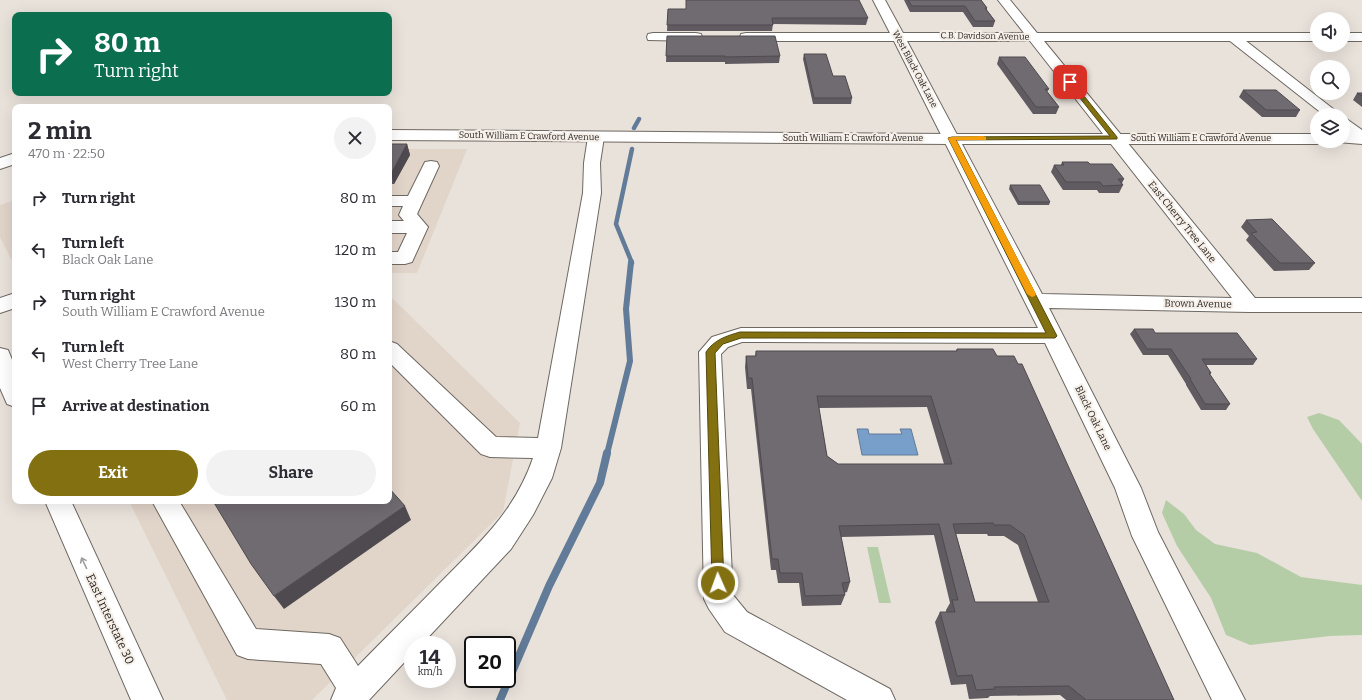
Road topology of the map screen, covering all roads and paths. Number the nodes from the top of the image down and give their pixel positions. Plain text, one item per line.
1 (879, 0) edge
2 (1004, 0) edge
3 (896, 36) junction
4 (1362, 36) edge
5 (653, 37) dead end
6 (708, 37) edge
7 (731, 37) edge
8 (1034, 37) junction
9 (1233, 37) junction
10 (1310, 37) edge
11 (1350, 37) edge
12 (1324, 108) edge
13 (1350, 129) edge
14 (392, 135) edge
15 (596, 137) junction
16 (952, 138) junction
17 (1115, 138) junction
18 (1362, 138) edge
19 (1310, 139) edge
20 (1350, 139) edge
21 (12, 147) edge
22 (0, 149) edge
23 (12, 157) edge
24 (12, 158) edge
25 (0, 159) edge
26 (0, 164) edge
27 (431, 166) dead end
28 (392, 201) edge
29 (415, 201) junction
30 (392, 227) edge
31 (419, 227) junction
32 (392, 258) edge
33 (12, 301) edge
34 (1035, 301) junction
35 (1249, 305) junction
36 (1362, 305) edge
37 (0, 306) edge
38 (1052, 336) junction
39 (392, 352) edge
40 (0, 356) edge
41 (12, 390) edge
42 (549, 448) junction
43 (59, 504) edge
44 (167, 504) edge
45 (351, 695) edge
46 (147, 700) edge
47 (879, 700) edge
48 (1229, 700) edge

1 - 3 street, West Black Oak Lane
2 - 8 street, East Cherry Tree Lane
3 - 7 street, C.B. Davidson Avenue
3 - 8 street, C.B. Davidson Avenue
3 - 16 street, West Black Oak Lane
4 - 11 street
5 - 6 street
8 - 9 street, C.B. Davidson Avenue
8 - 17 street, East Cherry Tree Lane
9 - 10 street, C.B. Davidson Avenue
9 - 12 street
13 - 18 street
14 - 15 street, South William E Crawford Avenue
15 - 16 street, South William E Crawford Avenue
15 - 42 street
16 - 17 street, South William E Crawford Avenue
16 - 34 street, Black Oak Lane
17 - 19 street, South William E Crawford Avenue
17 - 35 street, East Cherry Tree Lane
18 - 20 street
21 - 22 street
23 - 25 street
24 - 26 street
27 - 29 street
28 - 29 street
29 - 31 street
30 - 31 street
31 - 32 street
33 - 37 street
34 - 35 street, Brown Avenue
34 - 38 street, Black Oak Lane
35 - 36 street, Brown Avenue
38 - 47 street
38 - 48 street, Black Oak Lane
39 - 42 street
40 - 41 street
42 - 45 street
46 -> 43 street, East Interstate 30
44 - 45 street

